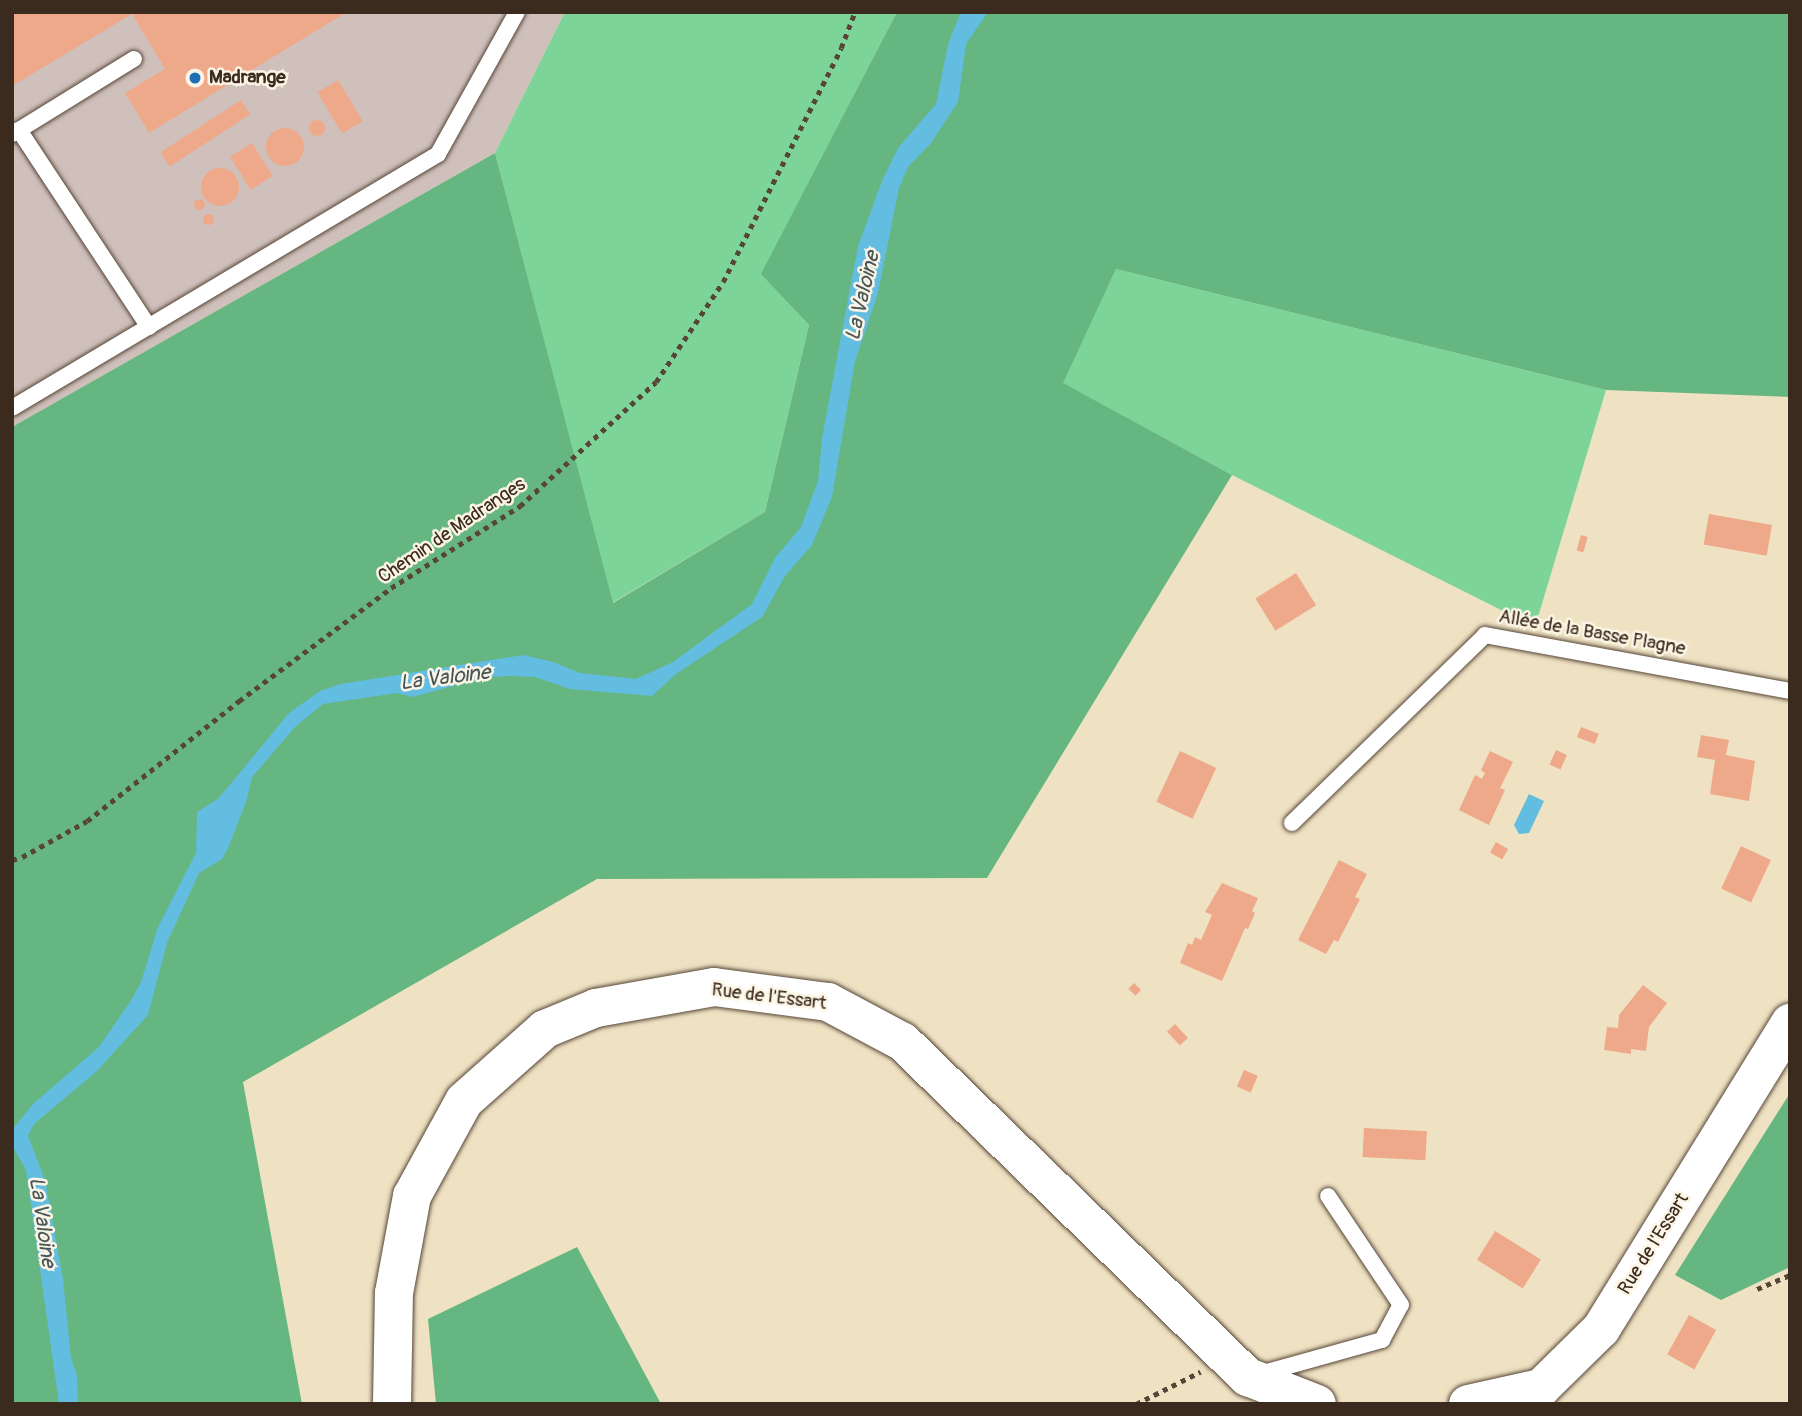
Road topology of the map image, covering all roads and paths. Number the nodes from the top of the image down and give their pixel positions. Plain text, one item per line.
1 (517, 12) edge
2 (855, 12) edge
3 (134, 59) dead end
4 (16, 132) edge
5 (149, 327) junction
6 (12, 408) edge
7 (1790, 691) edge
8 (1292, 822) dead end
9 (12, 860) edge
10 (1790, 1023) edge
11 (1328, 1196) dead end
12 (1790, 1275) edge
13 (1758, 1289) dead end
14 (1239, 1368) junction
15 (392, 1404) edge
16 (1136, 1404) edge
17 (1317, 1404) edge
18 (1468, 1404) edge

1 - 5 lane
2 - 9 path, Chemin de Madranges
3 - 4 lane
4 - 5 lane
5 - 6 lane
7 - 8 lane, Allée de la Basse Plagne
10 - 18 street, Rue de l'Essart
11 - 14 lane
12 - 13 path
14 - 15 street, Rue de l'Essart
14 - 16 path
14 - 17 street, Rue de l'Essart

